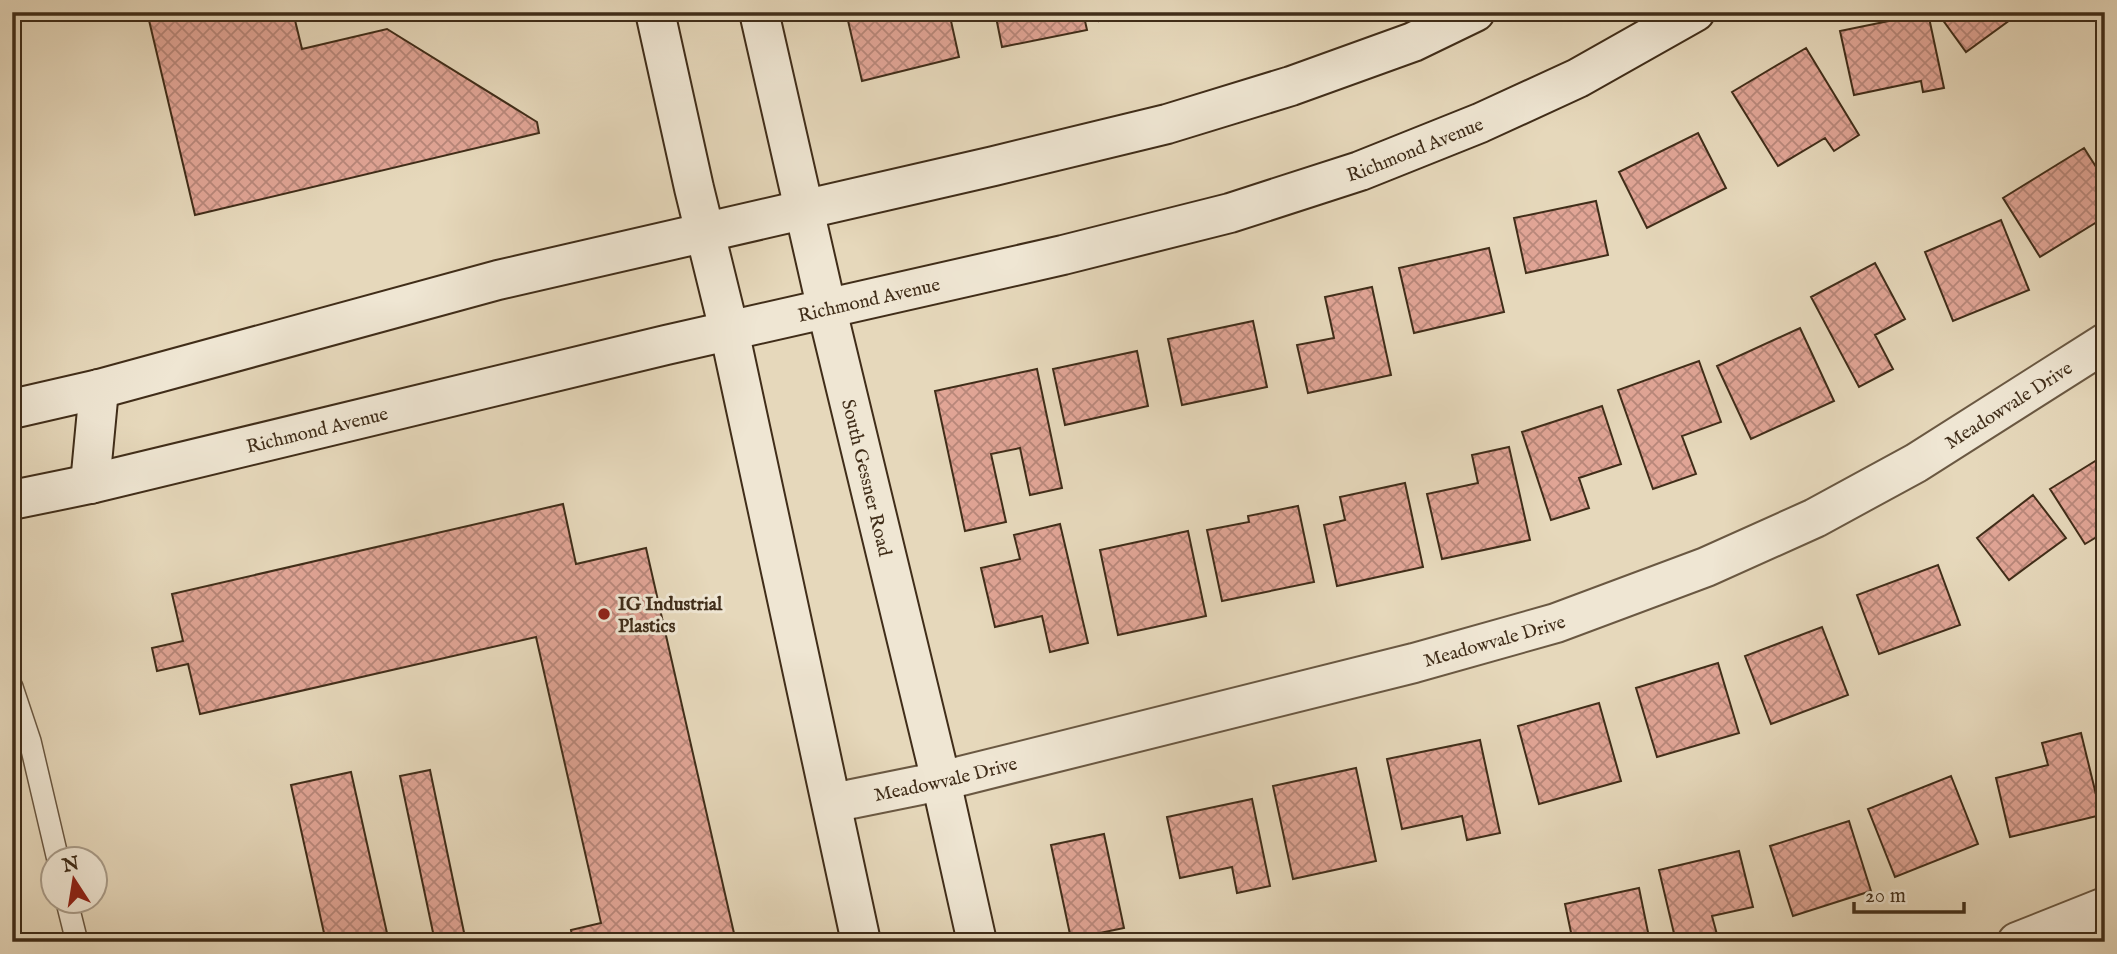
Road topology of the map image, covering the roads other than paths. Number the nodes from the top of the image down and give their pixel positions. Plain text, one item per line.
1 (655, 12) edge
2 (759, 12) edge
3 (1475, 12) edge
4 (1695, 12) edge
5 (806, 208) junction
6 (706, 232) junction
7 (827, 310) junction
8 (729, 330) junction
9 (2105, 343) edge
10 (99, 389) junction
11 (12, 409) edge
12 (90, 484) junction
13 (12, 500) edge
14 (12, 687) edge
15 (941, 781) junction
16 (832, 803) junction
17 (55, 846) edge
18 (2105, 907) edge
19 (71, 916) edge
20 (77, 942) edge
21 (861, 942) edge
22 (977, 942) edge
23 (2017, 942) edge

1 - 6 main road
2 - 5 main road, South Gessner Road
3 - 5 main road
4 - 7 main road, Richmond Avenue
5 - 6 main road
5 - 7 main road, South Gessner Road
6 - 8 main road
6 - 10 main road
7 - 8 main road, Richmond Avenue
7 - 15 main road, South Gessner Road
8 - 12 main road, Richmond Avenue
8 - 16 main road
9 - 15 main road, Meadowvale Drive
10 - 11 main road
10 - 12 main road
12 - 13 main road, Richmond Avenue
14 - 17 lane
15 - 16 main road, Meadowvale Drive
15 - 22 main road, South Gessner Road
16 - 21 main road
18 - 23 main road
19 - 20 lane

